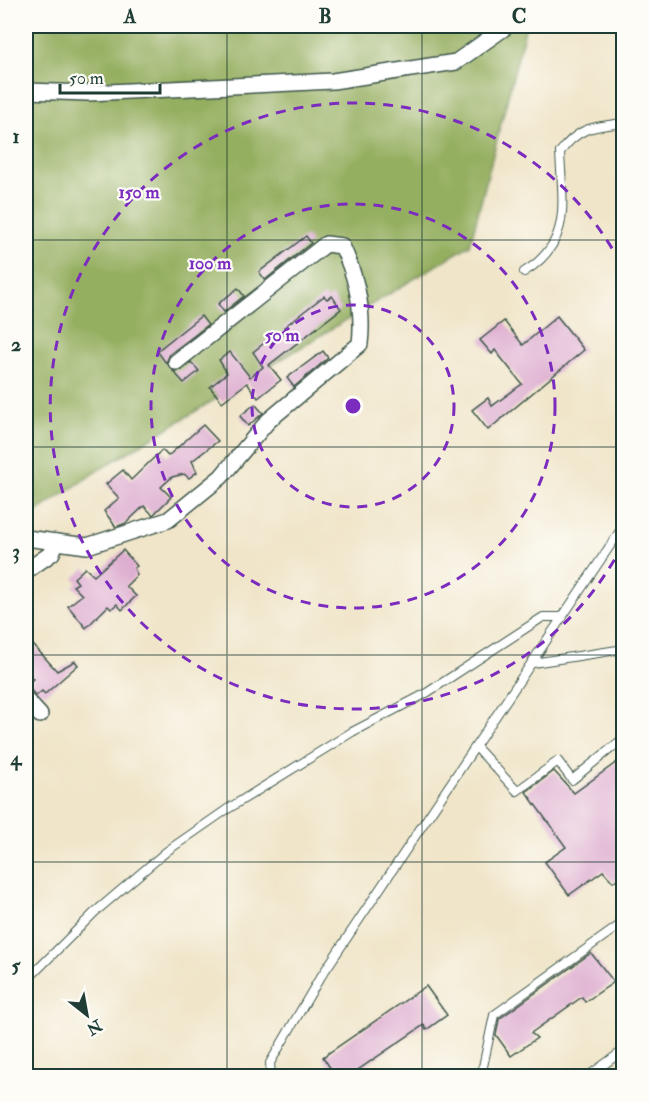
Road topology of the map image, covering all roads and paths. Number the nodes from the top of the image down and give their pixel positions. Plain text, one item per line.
1 (507, 26) edge
2 (26, 92) edge
3 (624, 123) edge
4 (524, 272) dead end
5 (176, 362) dead end
6 (624, 525) edge
7 (26, 538) edge
8 (56, 542) junction
9 (26, 571) edge
10 (563, 617) junction
11 (624, 649) edge
12 (532, 663) junction
13 (26, 700) edge
14 (40, 715) dead end
15 (624, 738) edge
16 (476, 747) junction
17 (624, 922) edge
18 (26, 981) edge
19 (624, 1050) edge
20 (271, 1077) edge
21 (481, 1077) edge
22 (588, 1077) edge

1 - 2 street
3 - 4 lane
5 - 8 street
6 - 10 lane
7 - 8 street
8 - 9 street
10 - 12 lane
10 - 18 lane
11 - 12 lane
12 - 16 lane
13 - 14 street
15 - 16 lane
16 - 20 lane
17 - 21 lane
19 - 22 lane

